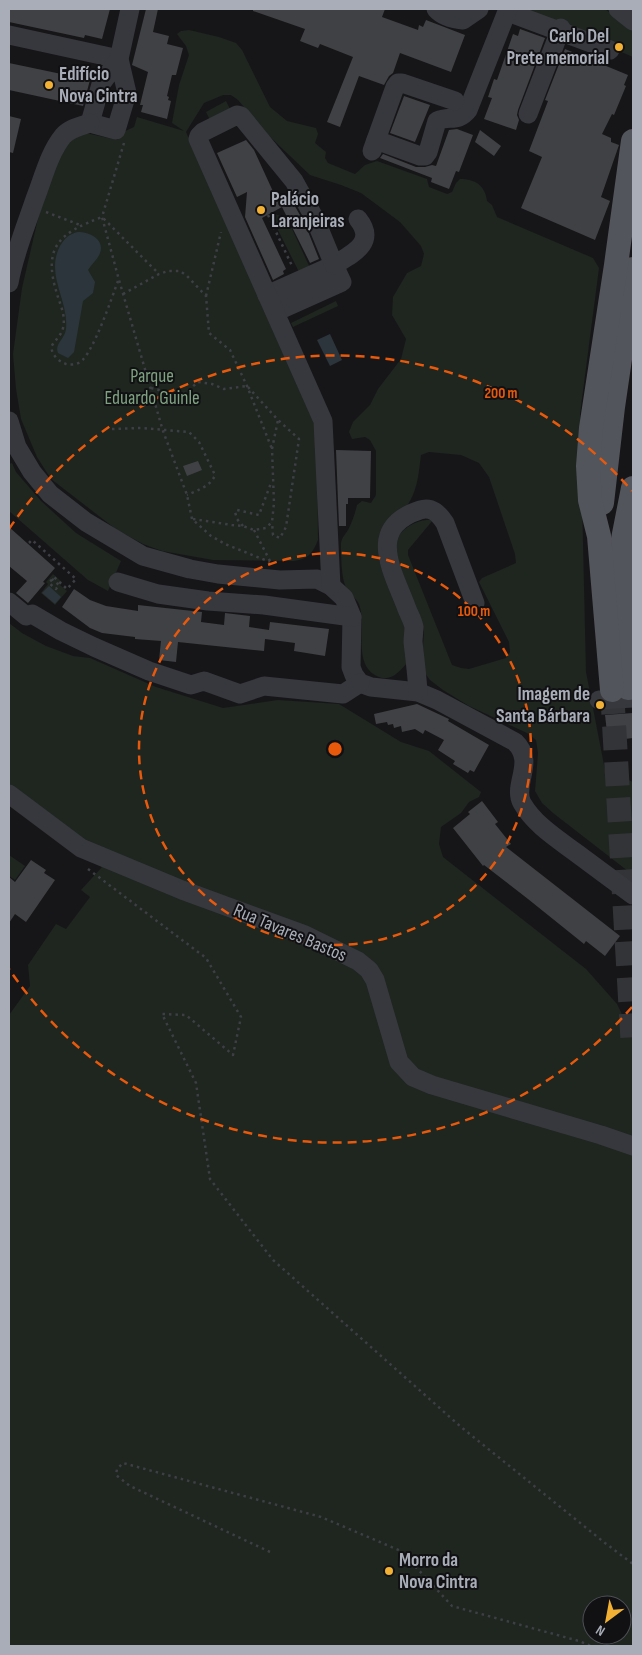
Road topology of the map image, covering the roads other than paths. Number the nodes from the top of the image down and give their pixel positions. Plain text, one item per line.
1 (130, 9) edge
2 (436, 9) edge
3 (479, 9) edge
4 (618, 9) edge
5 (508, 10) edge
6 (633, 21) edge
7 (560, 29) junction
8 (9, 35) edge
9 (610, 50) dead end
10 (119, 59) junction
11 (455, 101) dead end
12 (528, 114) dead end
13 (90, 123) junction
14 (633, 142) edge
15 (358, 219) dead end
16 (334, 264) junction
17 (633, 269) edge
18 (10, 272) edge
19 (271, 303) junction
20 (633, 376) edge
21 (620, 408) junction
22 (9, 421) edge
23 (633, 488) edge
24 (599, 536) junction
25 (623, 540) junction
26 (118, 582) dead end
27 (324, 583) junction
28 (9, 602) edge
29 (475, 603) dead end
30 (352, 617) junction
31 (360, 683) junction
32 (418, 692) junction
33 (618, 694) edge
34 (9, 794) edge
35 (633, 895) edge
36 (633, 1146) edge

1 - 10 street
2 - 3 street
4 - 6 street
5 - 7 street
5 - 11 street
7 - 9 street
7 - 12 street
8 - 10 street
10 - 13 street
10 - 13 street
13 - 18 street
14 - 24 main road
15 - 16 street
16 - 19 street
16 - 19 street
16 - 19 street
17 - 21 main road
19 - 27 street
20 - 21 main road
21 - 24 main road
21 - 25 main road
22 - 27 street
23 - 25 main road
24 - 33 main road
25 - 33 main road
26 - 30 street
27 - 30 street
28 - 31 street
29 - 32 street
30 - 31 street
31 - 32 street
32 - 35 street
34 - 36 street, Rua Tavares Bastos

